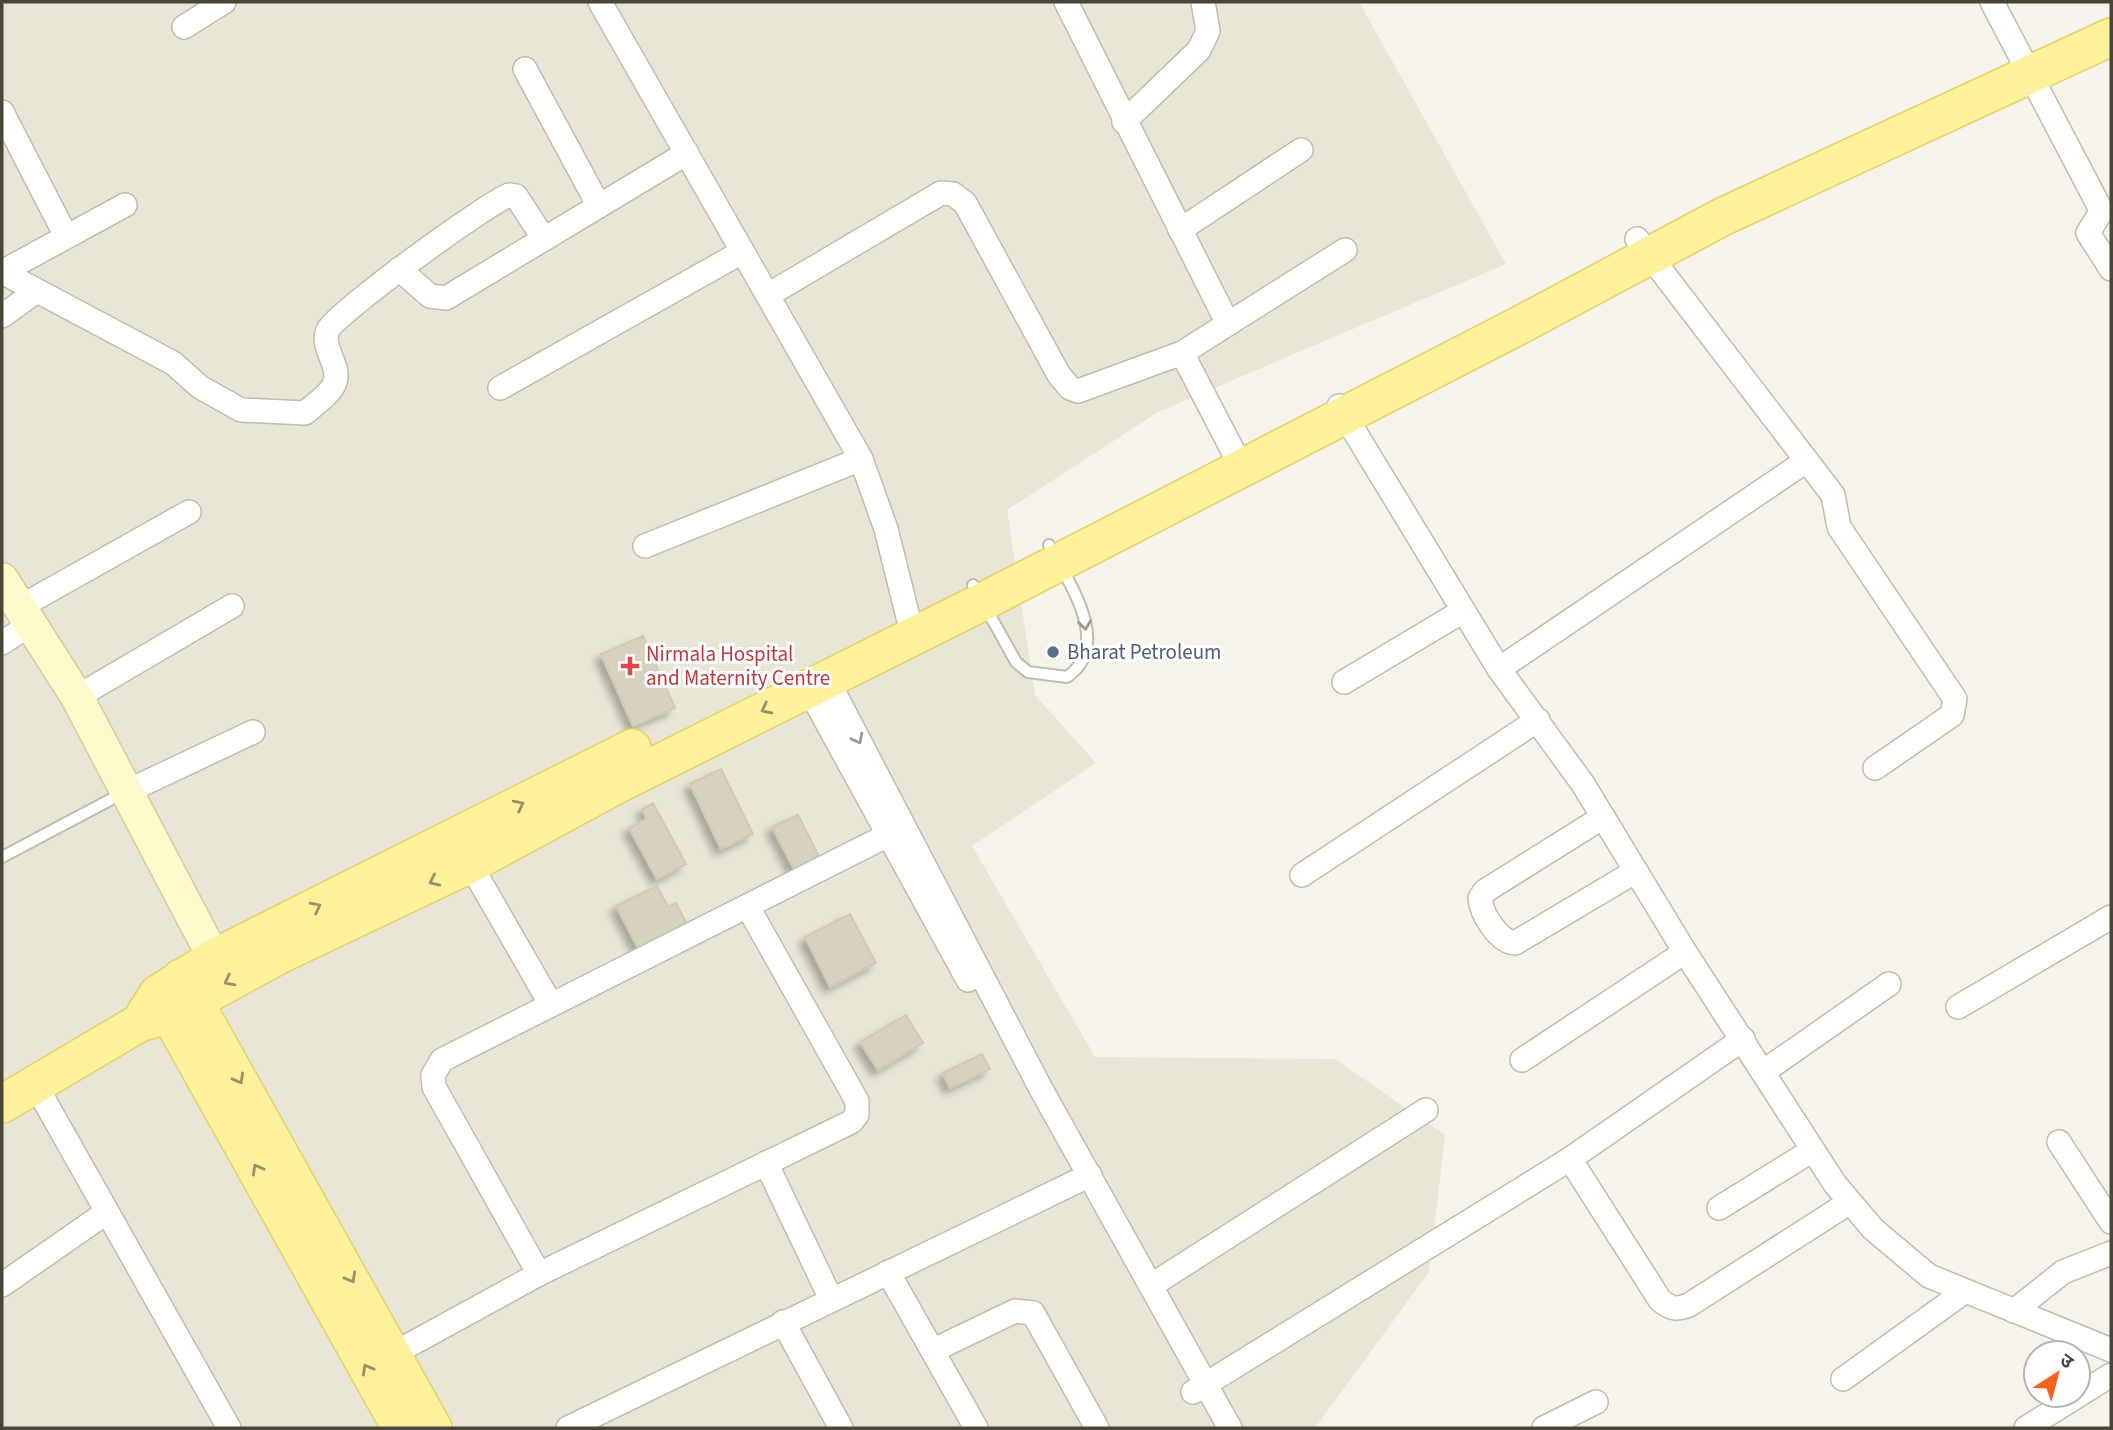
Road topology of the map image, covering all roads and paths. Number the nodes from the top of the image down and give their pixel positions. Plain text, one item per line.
1 (224, 2) edge
2 (600, 2) edge
3 (1066, 2) edge
4 (1203, 2) edge
5 (1992, 2) edge
6 (2111, 18) edge
7 (184, 27) dead end
8 (2111, 37) edge
9 (2026, 67) junction
10 (525, 69) dead end
11 (2, 112) edge
12 (1124, 122) junction
13 (1301, 150) dead end
14 (687, 153) junction
15 (125, 205) dead end
16 (599, 205) junction
17 (1180, 230) junction
18 (66, 236) junction
19 (544, 239) junction
20 (1643, 247) junction
21 (1345, 250) dead end
22 (743, 252) junction
23 (2111, 269) edge
24 (400, 270) junction
25 (2, 272) edge
26 (37, 291) junction
27 (768, 295) junction
28 (2, 316) edge
29 (1228, 324) junction
30 (1182, 353) junction
31 (500, 388) dead end
32 (1340, 407) junction
33 (1233, 451) junction
34 (861, 459) junction
35 (1806, 461) junction
36 (189, 512) dead end
37 (645, 546) dead end
38 (1054, 554) junction
39 (2, 579) edge
40 (977, 594) junction
41 (232, 606) dead end
42 (1463, 611) junction
43 (26, 616) junction
44 (908, 617) junction
45 (2, 643) edge
46 (1499, 670) junction
47 (1344, 682) dead end
48 (817, 683) junction
49 (77, 697) junction
50 (1538, 720) junction
51 (253, 732) dead end
52 (1875, 768) dead end
53 (128, 791) junction
54 (1603, 817) junction
55 (896, 831) junction
56 (2, 857) edge
57 (470, 864) junction
58 (1636, 871) junction
59 (1302, 875) dead end
60 (748, 906) junction
61 (2111, 917) edge
62 (273, 943) junction
63 (1685, 952) junction
64 (214, 958) junction
65 (1889, 984) dead end
66 (169, 1002) junction
67 (550, 1003) junction
68 (1958, 1007) dead end
69 (1743, 1039) junction
70 (1522, 1060) dead end
71 (1763, 1072) junction
72 (35, 1084) junction
73 (2, 1104) edge
74 (1426, 1110) dead end
75 (2059, 1142) dead end
76 (1813, 1150) junction
77 (1570, 1158) junction
78 (766, 1163) junction
79 (1083, 1179) junction
80 (1850, 1202) junction
81 (1718, 1208) dead end
82 (107, 1212) junction
83 (2111, 1222) edge
84 (2111, 1253) edge
85 (888, 1272) junction
86 (539, 1275) junction
87 (2, 1285) edge
88 (1152, 1285) junction
89 (1964, 1292) junction
90 (831, 1299) junction
91 (2014, 1311) junction
92 (783, 1322) junction
93 (934, 1350) junction
94 (2111, 1350) edge
95 (393, 1354) junction
96 (2111, 1375) edge
97 (1843, 1380) dead end
98 (1199, 1388) junction
99 (1596, 1402) dead end
100 (229, 1428) edge
101 (401, 1428) edge
102 (433, 1428) edge
103 (568, 1428) edge
104 (841, 1428) edge
105 (976, 1428) edge
106 (1097, 1428) edge
107 (1213, 1428) edge
108 (1230, 1428) edge
109 (1545, 1428) edge
110 (2026, 1428) edge

1 - 7 street
2 - 14 street
3 - 12 street
4 - 12 street
5 - 9 street
6 - 9 main road
8 - 9 main road
9 - 20 main road
9 - 23 street
10 - 16 street
11 - 18 street
12 - 17 street
13 - 17 street
14 - 16 street
14 - 22 street
15 - 18 street
16 - 19 street
17 - 29 street
18 - 25 street
19 - 24 street
19 - 24 street
20 - 32 main road
20 - 35 street
21 - 29 street
22 - 27 street
22 - 31 street
24 - 26 street
25 - 26 street
26 - 28 street
27 - 30 street
27 - 34 street
29 - 30 street
30 - 33 street
32 - 33 main road
32 - 38 main road
32 - 42 street
33 - 38 main road
34 - 37 street
34 - 44 street
35 - 46 street
35 - 52 street
36 - 43 street
38 - 40 main road
38 -> 40 lane
39 - 43 main road
40 - 44 main road
40 - 48 main road
41 - 49 street
42 - 46 street
42 - 47 street
43 - 45 street
43 - 49 main road
62 -> 44 main road
46 - 50 street
48 - 55 street
48 -> 57 main road
49 - 53 main road
50 - 54 street
50 - 59 street
51 - 53 street
53 - 56 lane
53 - 64 main road
54 - 58 street
54 - 58 street
55 - 60 street
55 - 79 street
57 -> 62 main road
57 - 67 street
58 - 63 street
60 - 67 street
60 - 78 street
61 - 68 street
62 - 64 main road
62 -> 66 main road
63 - 69 street
63 - 70 street
64 - 66 main road
65 - 71 street
66 - 72 main road
66 -> 95 main road
101 -> 66 main road
67 - 86 street
69 - 71 street
69 - 77 street
71 - 76 street
72 - 73 main road
72 - 82 street
74 - 88 street
75 - 83 street
76 - 80 street
76 - 81 street
77 - 80 street
77 - 98 street
78 - 86 street
78 - 90 street
79 - 85 street
79 - 88 street
79 - 98 street
80 - 89 street
82 - 87 street
82 - 100 street
84 - 91 street
85 - 90 street
85 - 93 street
86 - 95 street
88 - 98 street
89 - 91 street
89 - 97 street
90 - 92 street
91 - 94 street
92 - 103 street
92 - 104 street
93 - 105 street
93 - 106 street
95 - 102 main road
96 - 110 street
98 - 107 street
98 - 108 street
99 - 109 street

